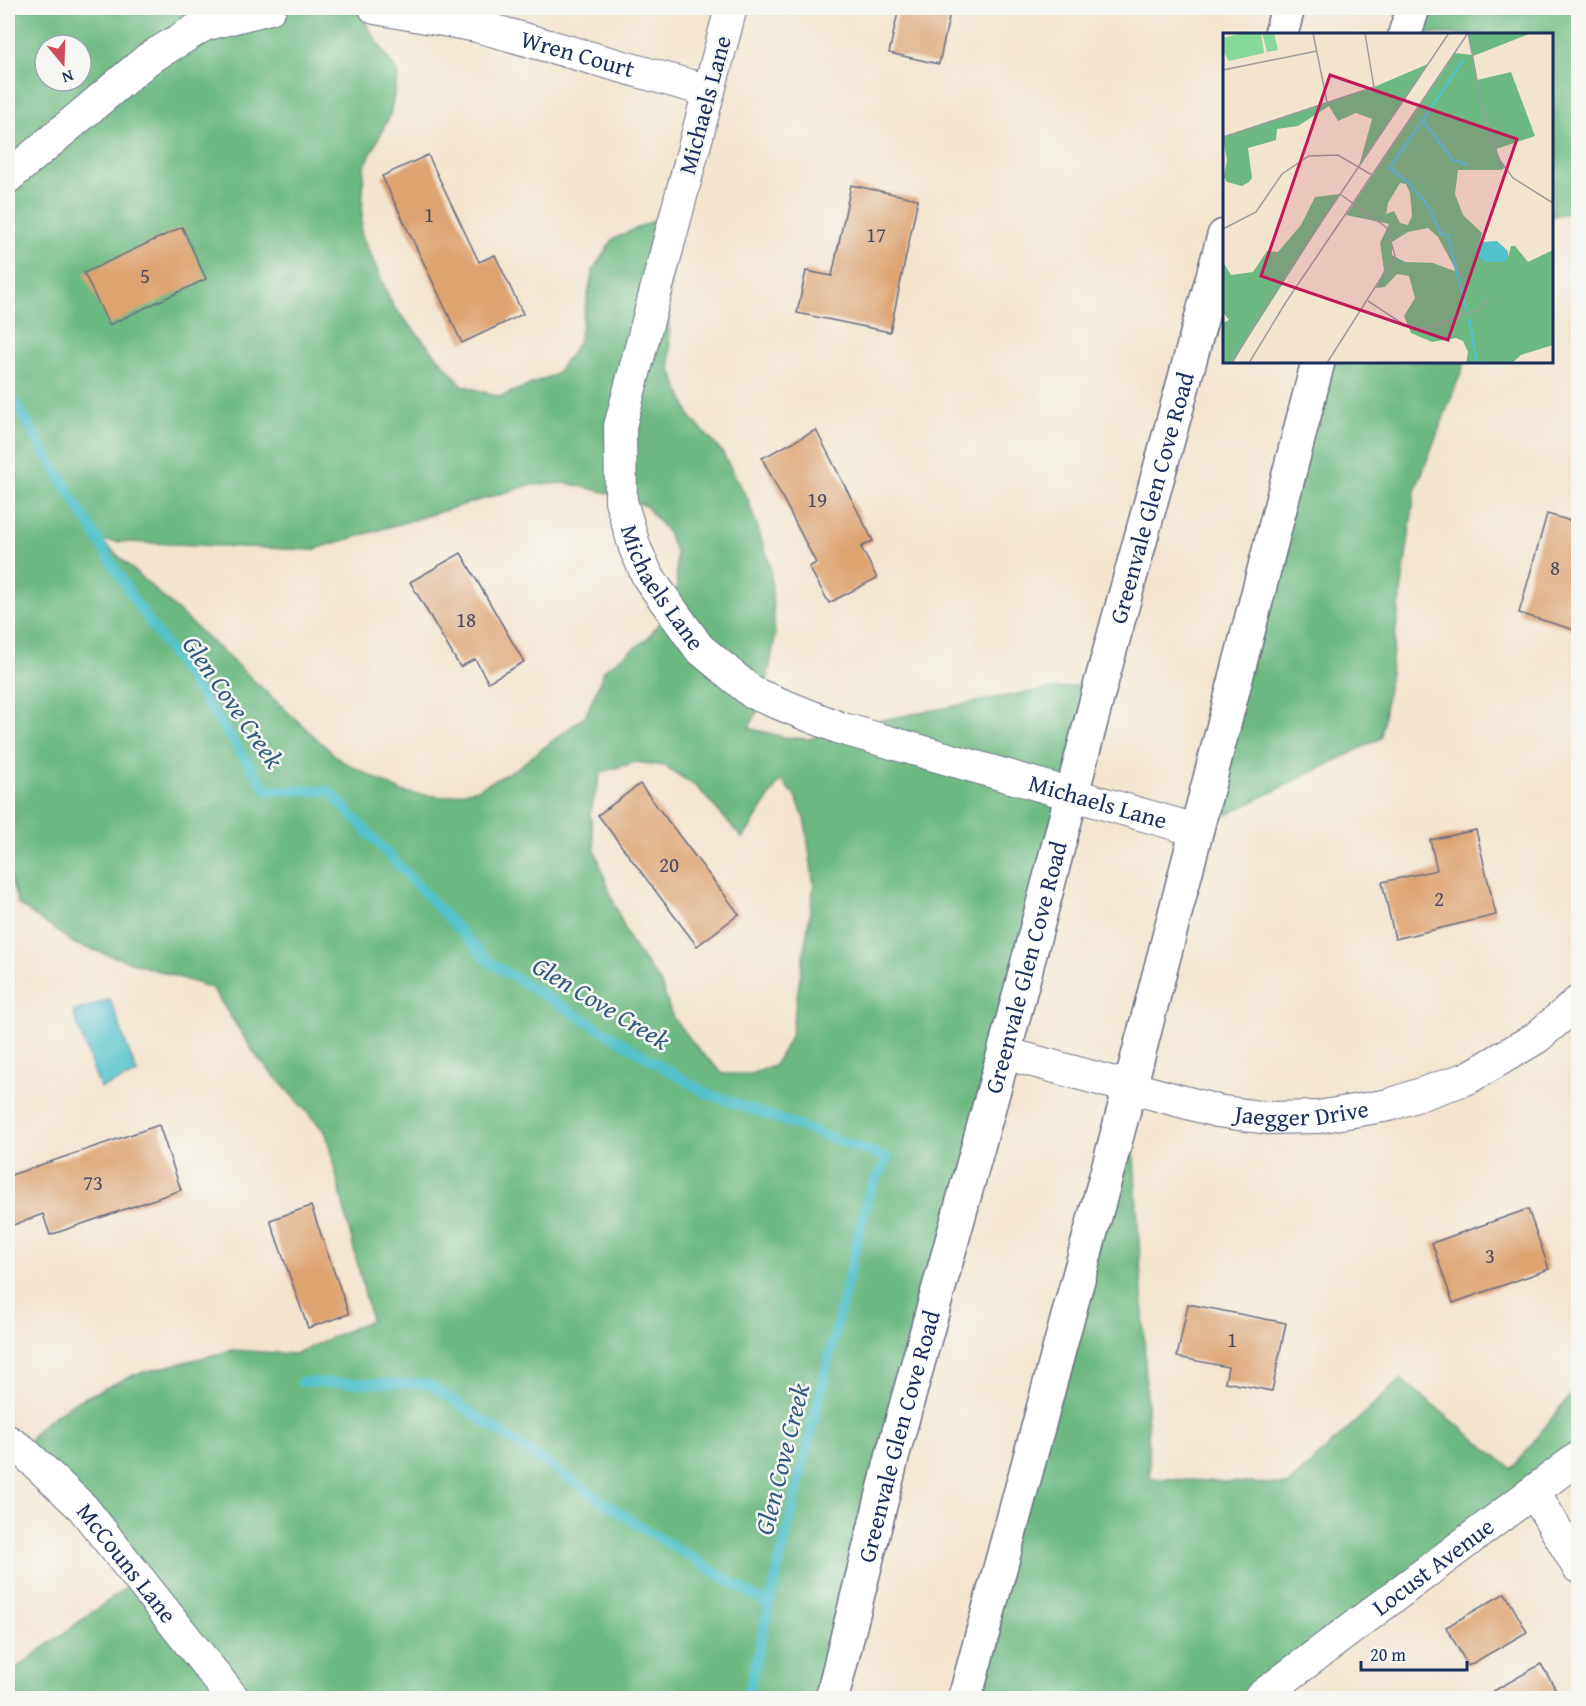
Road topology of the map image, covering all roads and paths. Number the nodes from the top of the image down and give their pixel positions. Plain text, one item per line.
1 (270, 8) edge
2 (375, 8) edge
3 (731, 8) edge
4 (1288, 8) edge
5 (1413, 8) edge
6 (1281, 33) edge
7 (1405, 33) edge
8 (709, 91) junction
9 (8, 177) edge
10 (1223, 240) edge
11 (1318, 363) edge
12 (1071, 793) junction
13 (1196, 830) junction
14 (1578, 1002) edge
15 (1004, 1053) junction
16 (1130, 1088) junction
17 (8, 1440) edge
18 (1578, 1458) edge
19 (1534, 1492) junction
20 (1578, 1567) edge
21 (232, 1698) edge
22 (832, 1698) edge
23 (965, 1698) edge
24 (1259, 1698) edge

1 - 9 street
2 - 8 street, Wren Court
3 - 8 street, Michaels Lane
4 - 6 main road
5 - 7 main road
8 - 12 street, Michaels Lane
10 - 12 main road, Greenvale Glen Cove Road
11 - 13 main road
12 - 13 street, Michaels Lane
12 - 15 main road, Greenvale Glen Cove Road
13 - 16 main road
14 - 16 street, Jaegger Drive
15 - 16 street, Jaegger Drive
15 - 22 main road, Greenvale Glen Cove Road
16 - 23 main road
17 - 21 street, McCouns Lane
18 - 19 street, Locust Avenue
19 - 20 street
19 - 24 street, Locust Avenue

